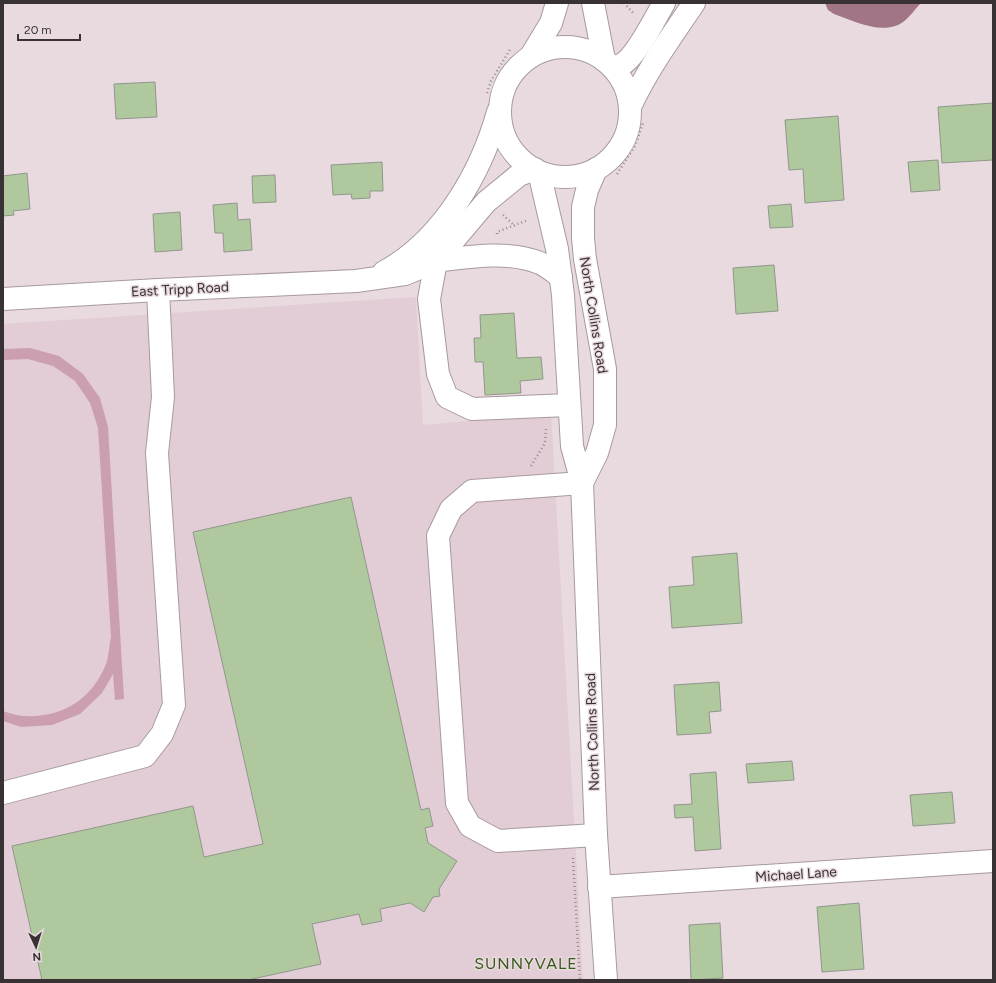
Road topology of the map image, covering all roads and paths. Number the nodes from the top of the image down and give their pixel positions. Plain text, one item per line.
1 (557, 3) edge
2 (593, 3) edge
3 (624, 3) edge
4 (664, 3) edge
5 (694, 3) edge
6 (638, 17) dead end
7 (521, 52) junction
8 (608, 63) junction
9 (493, 101) junction
10 (637, 113) junction
11 (537, 170) junction
12 (606, 172) junction
13 (500, 213) dead end
14 (528, 220) dead end
15 (436, 261) junction
16 (561, 277) junction
17 (356, 281) junction
18 (158, 290) junction
19 (3, 299) edge
20 (569, 405) junction
21 (547, 406) junction
22 (582, 483) junction
23 (532, 487) junction
24 (3, 793) edge
25 (596, 835) junction
26 (573, 857) dead end
27 (993, 861) edge
28 (599, 886) junction
29 (580, 980) edge
30 (606, 980) edge

1 - 7 street
2 - 8 street
3 - 6 path
4 - 8 street
5 - 10 street
7 - 8 street
7 - 9 street
7 - 9 path
8 - 10 street
9 - 11 street
9 - 17 street, East Tripp Road
10 - 12 street
10 - 12 path
11 - 12 street
11 - 15 street, East Tripp Road
11 - 16 street, North Collins Road
12 - 22 street, North Collins Road
13 - 14 path
15 - 16 street
15 - 17 street, East Tripp Road
15 - 21 street
16 - 20 street, North Collins Road
17 - 18 street, East Tripp Road
18 - 19 street, East Tripp Road
18 - 24 street
20 - 21 street
20 - 22 street, North Collins Road
21 - 23 path
22 - 23 street
22 - 25 street, North Collins Road
23 - 25 street
25 - 28 street, North Collins Road
26 - 29 path
27 - 28 street, Michael Lane
28 - 30 street, North Collins Road

